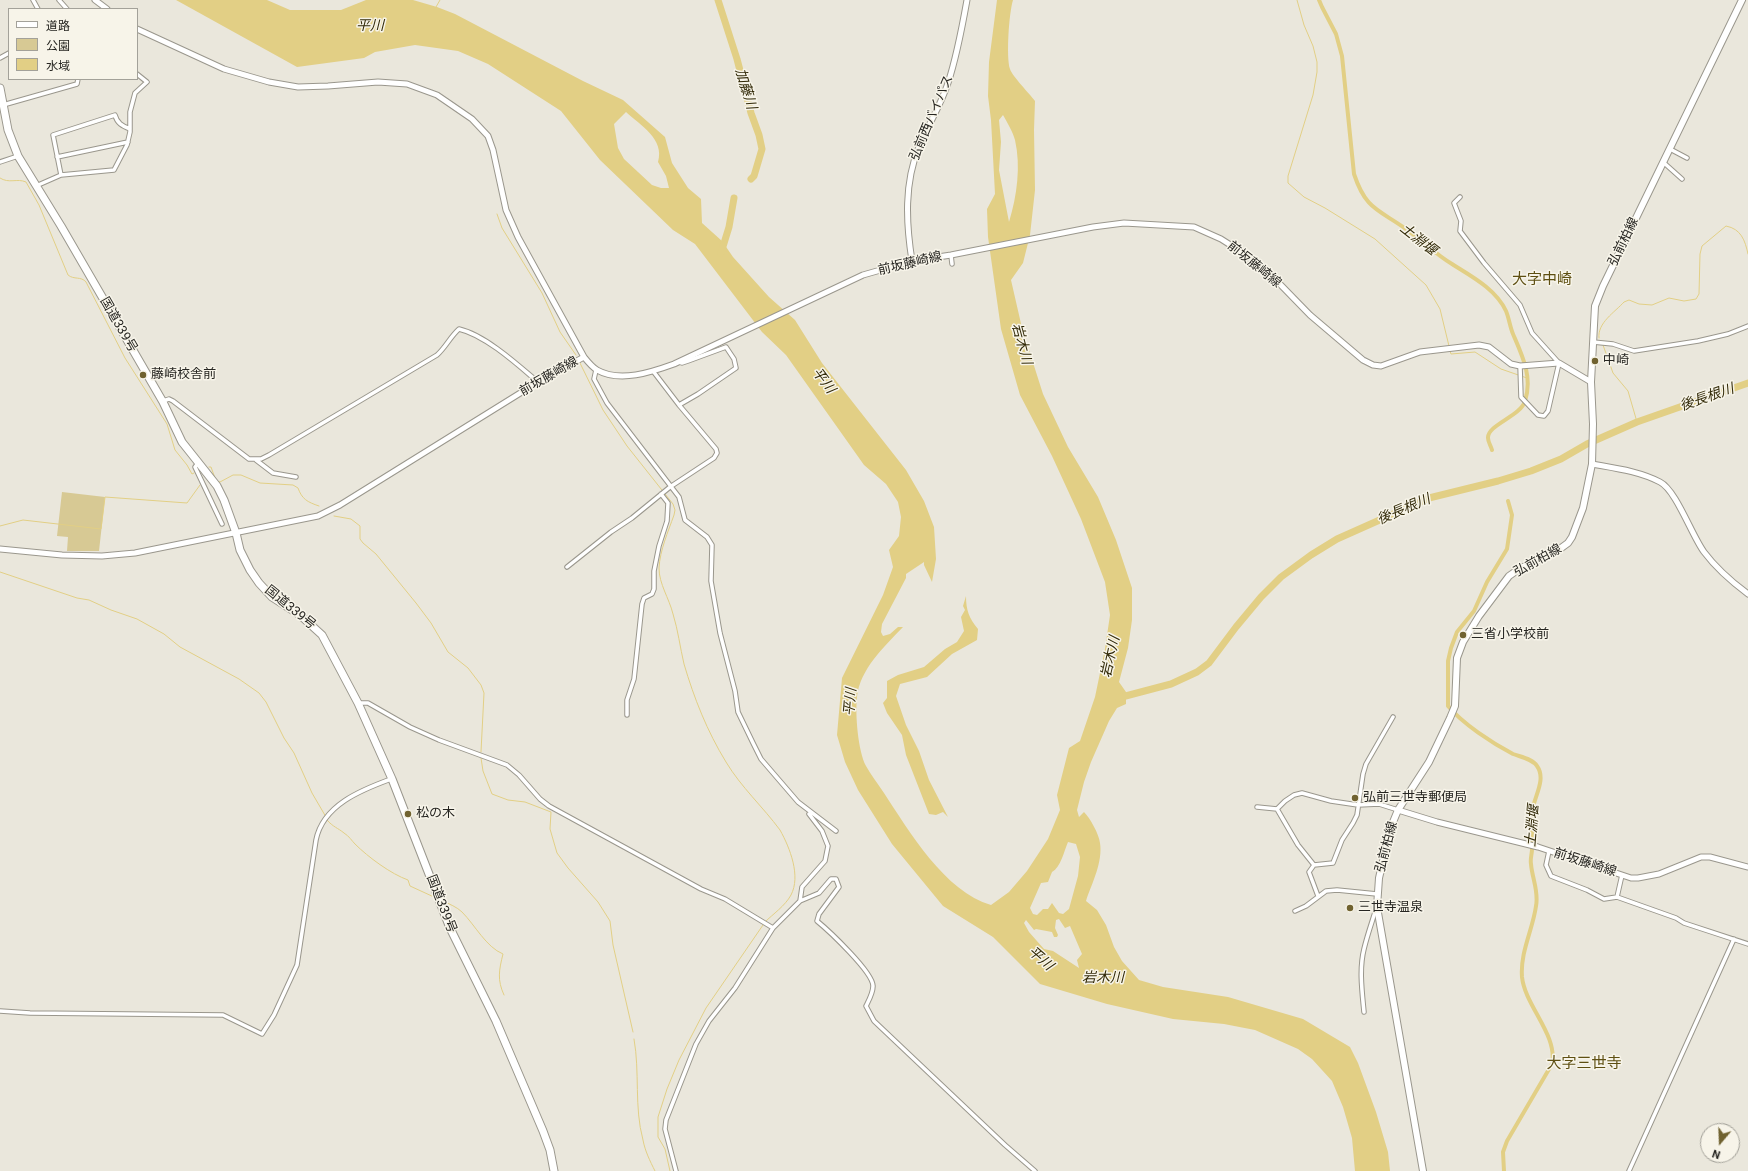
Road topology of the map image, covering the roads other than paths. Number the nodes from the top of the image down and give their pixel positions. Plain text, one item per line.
1 (60, 0) edge
2 (95, 0) edge
3 (967, 0) edge
4 (1742, 0) edge
5 (66, 8) edge
6 (106, 8) edge
7 (138, 29) edge
8 (138, 75) edge
9 (78, 80) edge
10 (0, 88) edge
11 (3, 105) junction
12 (130, 129) junction
13 (128, 142) junction
14 (1670, 148) junction
15 (18, 156) junction
16 (58, 157) junction
17 (1687, 158) dead end
18 (0, 162) edge
19 (1663, 162) junction
20 (61, 175) junction
21 (1682, 179) dead end
22 (36, 186) junction
23 (1460, 197) dead end
24 (951, 255) junction
25 (912, 261) junction
26 (952, 264) dead end
27 (1748, 326) edge
28 (1593, 342) junction
29 (584, 356) junction
30 (679, 362) junction
31 (1559, 363) junction
32 (1521, 366) junction
33 (596, 370) junction
34 (653, 371) junction
35 (538, 382) junction
36 (1591, 382) junction
37 (163, 402) junction
38 (679, 405) junction
39 (256, 460) junction
40 (1592, 462) junction
41 (198, 463) junction
42 (296, 477) dead end
43 (669, 488) junction
44 (662, 494) junction
45 (222, 524) dead end
46 (236, 533) junction
47 (0, 548) edge
48 (567, 567) dead end
49 (1748, 594) edge
50 (358, 703) junction
51 (627, 715) dead end
52 (1393, 717) dead end
53 (392, 779) junction
54 (1358, 805) junction
55 (1257, 808) dead end
56 (1277, 809) junction
57 (806, 810) junction
58 (1398, 810) junction
59 (836, 831) dead end
60 (1549, 851) junction
61 (1314, 865) junction
62 (1748, 867) edge
63 (1622, 875) junction
64 (1377, 894) junction
65 (1318, 896) junction
66 (1616, 897) junction
67 (800, 901) junction
68 (1377, 906) junction
69 (1295, 910) dead end
70 (772, 928) junction
71 (1734, 939) junction
72 (1748, 944) edge
73 (0, 1011) edge
74 (1364, 1012) dead end
75 (554, 1171) edge
76 (676, 1171) edge
77 (1035, 1171) edge
78 (1423, 1171) edge
79 (1629, 1171) edge

1 - 5 street
2 - 6 main road
3 - 25 main road, 弘前西バイパス
4 - 14 main road, 弘前柏線
7 - 29 main road
8 - 12 street
9 - 11 street
10 - 11 highway, 国道339号
11 - 15 highway, 国道339号
12 - 13 street
12 - 16 street
13 - 16 street
13 - 20 street
14 - 17 street
14 - 19 main road, 弘前柏線
15 - 18 street
15 - 22 highway, 国道339号
16 - 20 street
19 - 21 street
19 - 28 main road, 弘前柏線
20 - 22 street
22 - 37 highway, 国道339号
23 - 31 street
24 - 25 main road, 前坂藤崎線
24 - 26 street
24 - 32 main road, 前坂藤崎線
25 - 30 main road, 前坂藤崎線
27 - 28 street
28 - 36 main road, 弘前柏線
29 - 33 main road, 前坂藤崎線
29 - 35 main road, 前坂藤崎線
30 - 34 main road, 前坂藤崎線
30 - 38 street
31 - 32 main road
31 - 32 street
31 - 36 main road
33 - 34 main road, 前坂藤崎線
33 - 43 street
34 - 38 street
35 - 39 street
35 - 46 main road, 前坂藤崎線
36 - 40 main road, 弘前柏線
37 - 39 street
37 - 41 highway, 国道339号
38 - 43 street
39 - 42 street
40 - 49 main road
40 - 58 main road, 弘前柏線
41 - 45 street
41 - 46 highway, 国道339号
43 - 44 street
43 - 57 street
44 - 48 street
44 - 51 street
46 - 47 main road, 前坂藤崎線
46 - 50 highway, 国道339号
50 - 53 highway, 国道339号
50 - 70 street
52 - 54 street
53 - 73 street
53 - 75 highway, 国道339号
54 - 56 street
54 - 58 street
54 - 61 street
55 - 56 street
56 - 61 street
57 - 59 street
57 - 67 street
58 - 60 main road, 前坂藤崎線
58 - 64 main road, 弘前柏線
60 - 63 main road, 前坂藤崎線
60 - 66 street
61 - 65 street
62 - 63 main road, 前坂藤崎線
63 - 66 street
64 - 65 street
64 - 68 main road, 弘前柏線
65 - 69 street
66 - 71 street
67 - 70 street
67 - 77 street
68 - 74 street
68 - 78 main road, 弘前柏線
70 - 76 street
71 - 72 street
71 - 79 street

